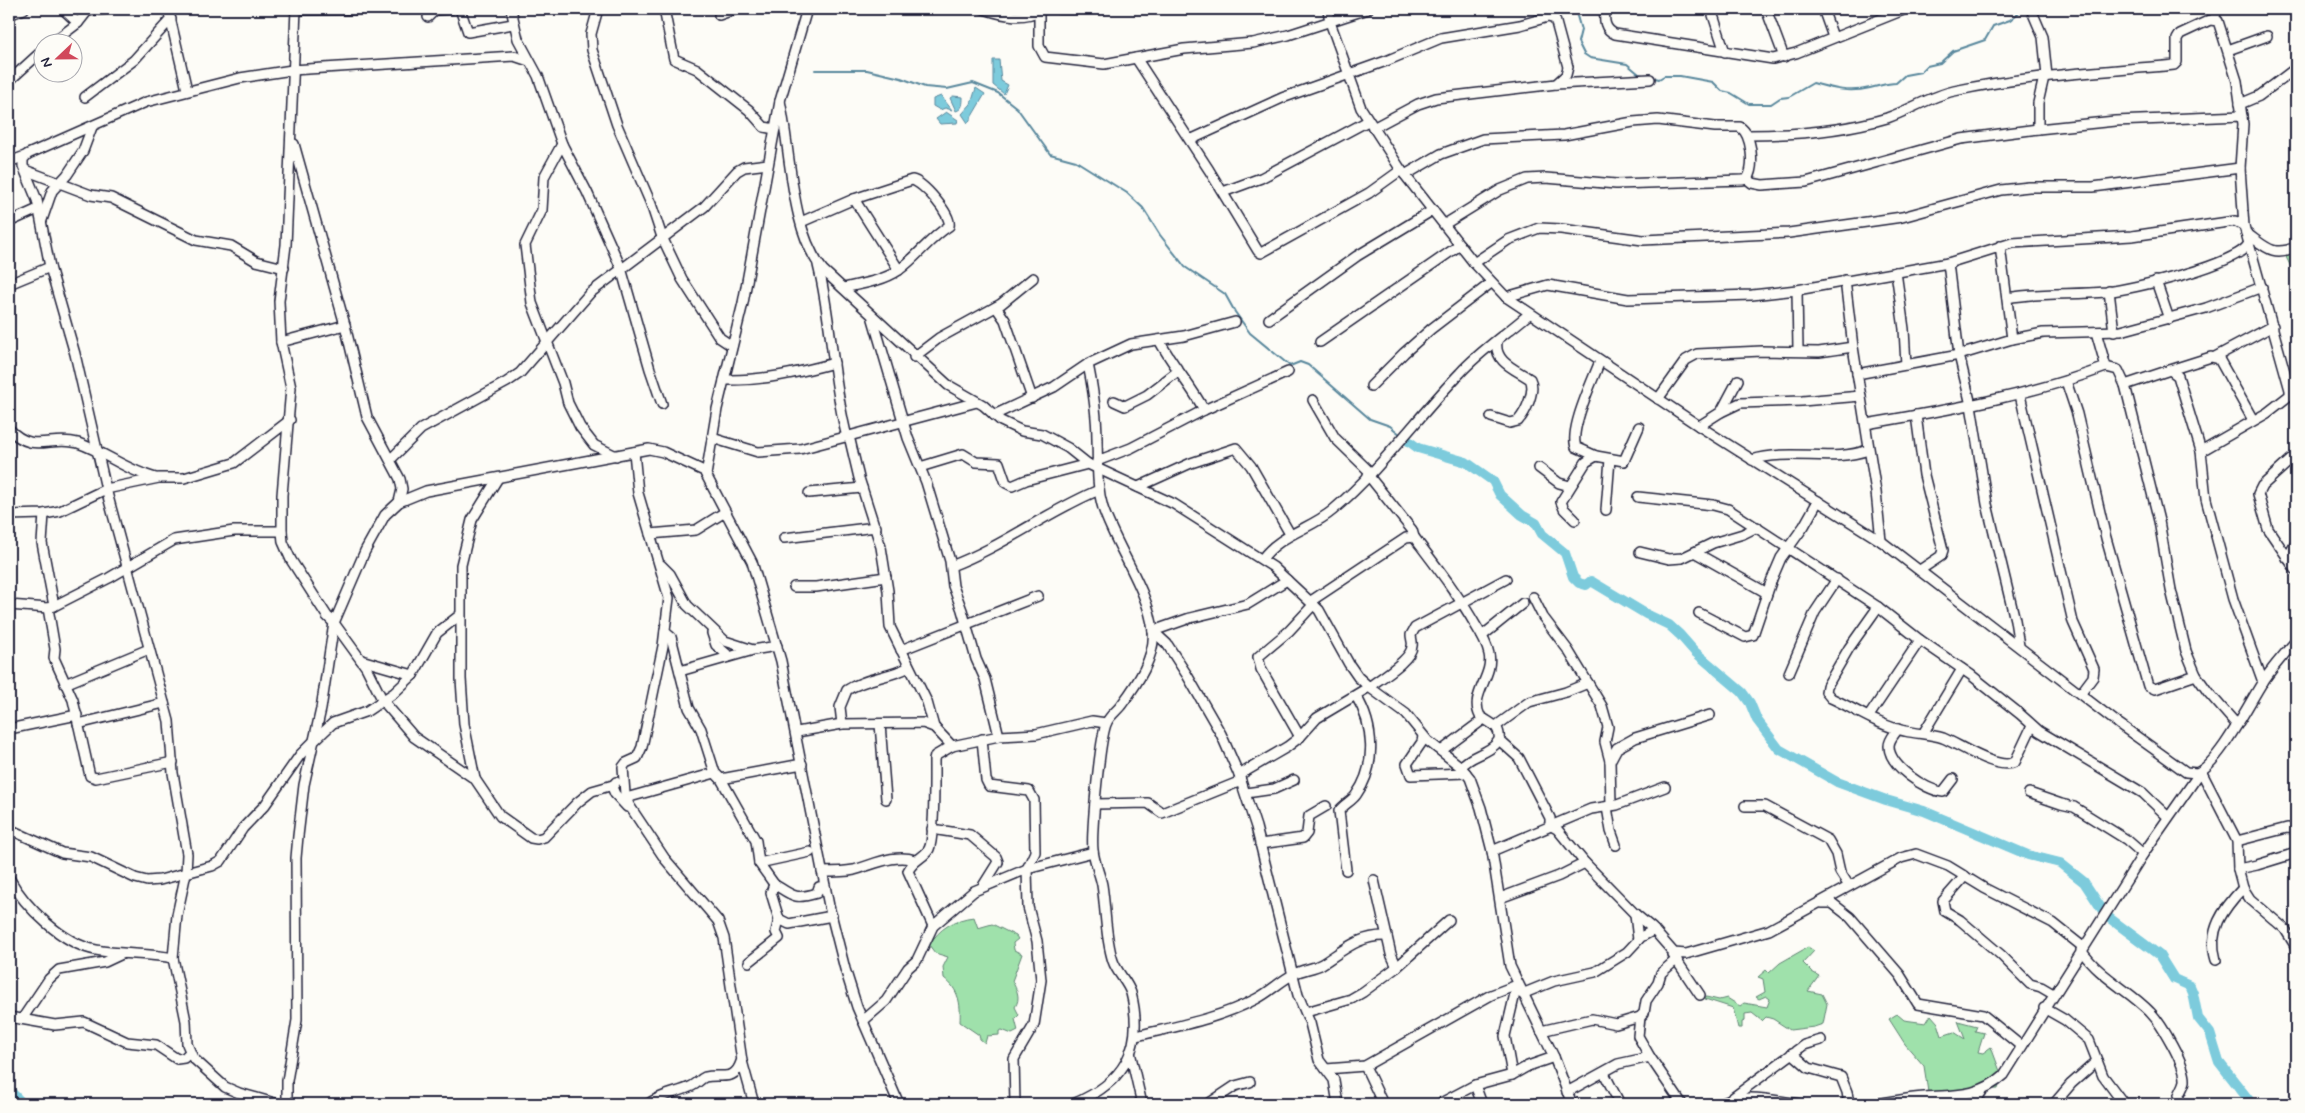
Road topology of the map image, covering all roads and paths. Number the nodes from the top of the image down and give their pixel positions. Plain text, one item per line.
1 (24, 9) edge
2 (63, 9) edge
3 (108, 9) edge
4 (296, 9) edge
5 (328, 9) edge
6 (401, 9) edge
7 (451, 9) edge
8 (460, 9) edge
9 (511, 9) edge
10 (598, 9) edge
11 (664, 9) edge
12 (736, 9) edge
13 (807, 9) edge
14 (831, 9) edge
15 (984, 9) edge
16 (1059, 9) edge
17 (1072, 9) edge
18 (1328, 9) edge
19 (1368, 9) edge
20 (1605, 9) edge
21 (1711, 9) edge
22 (1766, 9) edge
23 (1823, 9) edge
24 (1906, 9) edge
25 (2030, 9) edge
26 (2217, 9) edge
27 (88, 10) edge
28 (1042, 10) edge
29 (170, 12) edge
30 (9, 15) edge
31 (719, 15) dead end
32 (428, 17) dead end
33 (2214, 20) junction
34 (1330, 22) junction
35 (78, 23) junction
36 (513, 24) junction
37 (66, 32) edge
38 (2268, 36) dead end
39 (1834, 37) junction
40 (2228, 50) junction
41 (1725, 52) junction
42 (1784, 57) junction
43 (1136, 58) junction
44 (32, 60) edge
45 (529, 61) junction
46 (2296, 68) edge
47 (292, 70) junction
48 (1348, 73) junction
49 (2045, 76) junction
50 (1650, 79) dead end
51 (9, 81) edge
52 (1556, 84) junction
53 (187, 90) junction
54 (85, 96) dead end
55 (780, 101) junction
56 (2240, 104) junction
57 (2242, 116) junction
58 (1370, 125) junction
59 (92, 127) junction
60 (775, 129) junction
61 (2038, 129) junction
62 (1748, 135) junction
63 (292, 136) junction
64 (1190, 140) junction
65 (562, 144) junction
66 (25, 156) junction
67 (9, 162) edge
68 (768, 164) junction
69 (2240, 168) junction
70 (25, 170) junction
71 (1403, 173) junction
72 (1747, 179) junction
73 (59, 182) junction
74 (1222, 192) junction
75 (854, 199) junction
76 (38, 209) junction
77 (1433, 210) junction
78 (9, 222) edge
79 (801, 222) junction
80 (41, 223) junction
81 (1445, 224) junction
82 (2245, 229) junction
83 (662, 237) junction
84 (2249, 244) junction
85 (1460, 245) junction
86 (2000, 246) junction
87 (2296, 247) edge
88 (817, 262) junction
89 (1948, 262) junction
90 (1474, 263) junction
91 (50, 267) junction
92 (284, 268) junction
93 (621, 268) junction
94 (899, 270) junction
95 (1896, 272) junction
96 (1033, 278) dead end
97 (1845, 280) junction
98 (2156, 281) junction
99 (1491, 283) junction
100 (9, 284) edge
101 (2262, 287) junction
102 (843, 288) junction
103 (1797, 290) junction
104 (2109, 292) junction
105 (1506, 297) junction
106 (2007, 298) junction
107 (996, 307) junction
108 (1529, 314) junction
109 (872, 316) junction
110 (1269, 318) dead end
111 (2168, 319) junction
112 (1235, 322) dead end
113 (345, 325) junction
114 (2273, 326) junction
115 (2096, 332) junction
116 (2114, 332) junction
117 (2012, 339) junction
118 (1159, 340) junction
119 (547, 341) junction
120 (280, 342) junction
121 (1320, 342) dead end
122 (1497, 342) junction
123 (732, 346) junction
124 (1853, 347) junction
125 (1798, 350) junction
126 (1959, 355) junction
127 (914, 357) junction
128 (2215, 357) junction
129 (1600, 361) junction
130 (834, 363) junction
131 (1088, 364) junction
132 (1906, 365) junction
133 (2106, 367) junction
134 (1178, 370) junction
135 (2170, 370) junction
136 (1288, 372) dead end
137 (1857, 374) junction
138 (724, 380) junction
139 (1738, 380) dead end
140 (2066, 381) junction
141 (2125, 385) junction
142 (1372, 386) dead end
143 (2020, 394) junction
144 (1861, 396) junction
145 (1032, 398) junction
146 (2293, 398) edge
147 (1658, 399) junction
148 (1313, 400) dead end
149 (1114, 401) dead end
150 (977, 402) junction
151 (662, 404) dead end
152 (1971, 405) junction
153 (1204, 410) junction
154 (1721, 412) junction
155 (994, 415) junction
156 (1916, 415) junction
157 (1491, 417) dead end
158 (290, 420) junction
159 (904, 420) junction
160 (2253, 420) junction
161 (1866, 424) junction
162 (1698, 426) junction
163 (1639, 427) dead end
164 (9, 429) edge
165 (848, 436) junction
166 (712, 438) junction
167 (1868, 450) junction
168 (2201, 451) junction
169 (634, 452) junction
170 (1583, 452) junction
171 (97, 453) junction
172 (2296, 455) edge
173 (616, 456) junction
174 (1596, 456) junction
175 (391, 459) junction
176 (1610, 459) junction
177 (1752, 460) junction
178 (1586, 462) junction
179 (1094, 465) junction
180 (920, 467) junction
181 (1539, 468) dead end
182 (1369, 474) junction
183 (706, 475) junction
184 (158, 478) junction
185 (498, 478) junction
186 (400, 479) junction
187 (1570, 486) junction
188 (1138, 487) junction
189 (862, 488) junction
190 (106, 489) junction
191 (1099, 490) junction
192 (426, 491) junction
193 (809, 493) dead end
194 (1638, 497) dead end
195 (1818, 501) junction
196 (399, 502) junction
197 (1606, 510) dead end
198 (725, 512) junction
199 (44, 514) junction
200 (9, 515) edge
201 (1575, 520) dead end
202 (876, 527) junction
203 (1757, 527) junction
204 (282, 531) junction
205 (650, 534) junction
206 (1290, 534) junction
207 (1414, 537) junction
208 (784, 538) dead end
209 (1881, 541) junction
210 (2296, 543) edge
211 (1788, 548) junction
212 (1640, 552) dead end
213 (1696, 553) junction
214 (2287, 558) junction
215 (1262, 559) junction
216 (660, 565) junction
217 (127, 566) junction
218 (951, 566) junction
219 (1920, 570) junction
220 (2296, 570) edge
221 (886, 577) junction
222 (1506, 579) dead end
223 (1837, 579) junction
224 (1287, 580) junction
225 (794, 587) dead end
226 (1767, 593) junction
227 (1038, 596) dead end
228 (1533, 597) dead end
229 (1462, 601) junction
230 (1312, 603) junction
231 (1523, 603) dead end
232 (9, 605) edge
233 (51, 607) junction
234 (1878, 607) junction
235 (1699, 612) dead end
236 (460, 616) junction
237 (334, 623) junction
238 (966, 624) junction
239 (712, 631) junction
240 (1153, 631) junction
241 (665, 632) junction
242 (1482, 636) junction
243 (1920, 640) junction
244 (2296, 641) edge
245 (716, 645) junction
246 (777, 646) junction
247 (2019, 646) junction
248 (149, 649) junction
249 (753, 650) junction
250 (901, 650) junction
251 (729, 656) junction
252 (360, 660) junction
253 (715, 660) junction
254 (909, 668) junction
255 (1962, 669) junction
256 (680, 671) junction
257 (1789, 673) dead end
258 (413, 674) junction
259 (2196, 675) junction
260 (1588, 682) junction
261 (2263, 682) junction
262 (65, 684) junction
263 (1369, 686) junction
264 (2081, 693) junction
265 (1356, 696) junction
266 (383, 702) junction
267 (164, 703) junction
268 (1710, 715) dead end
269 (1869, 716) junction
270 (1484, 719) junction
271 (78, 720) junction
272 (1106, 723) junction
273 (842, 724) junction
274 (880, 724) junction
275 (2237, 725) junction
276 (1496, 726) junction
277 (2032, 726) junction
278 (934, 727) junction
279 (9, 729) edge
280 (1898, 729) junction
281 (796, 732) junction
282 (1924, 732) junction
283 (999, 736) junction
284 (1423, 736) junction
285 (1300, 737) junction
286 (982, 739) junction
287 (1499, 740) junction
288 (312, 743) junction
289 (952, 746) junction
290 (1440, 751) junction
291 (1610, 761) junction
292 (173, 762) junction
293 (802, 764) junction
294 (1464, 770) junction
295 (2201, 771) junction
296 (623, 775) junction
297 (718, 776) junction
298 (1240, 778) junction
299 (475, 779) junction
300 (1953, 779) dead end
301 (1294, 780) dead end
302 (613, 785) junction
303 (1664, 787) dead end
304 (1246, 793) junction
305 (2029, 793) dead end
306 (626, 798) junction
307 (886, 799) dead end
308 (1095, 804) junction
309 (1326, 806) dead end
310 (1609, 806) junction
311 (1745, 806) dead end
312 (633, 812) junction
313 (2168, 817) junction
314 (1550, 825) junction
315 (9, 829) edge
316 (932, 829) junction
317 (2296, 829) edge
318 (2237, 841) junction
319 (1260, 844) junction
320 (1616, 845) dead end
321 (1492, 851) junction
322 (810, 852) dead end
323 (1093, 852) junction
324 (2296, 853) edge
325 (2142, 854) junction
326 (915, 860) junction
327 (759, 863) junction
328 (1584, 863) junction
329 (1027, 869) junction
330 (2238, 869) junction
331 (1346, 870) dead end
332 (822, 872) junction
333 (186, 873) junction
334 (1965, 876) junction
335 (9, 878) edge
336 (1374, 880) dead end
337 (774, 884) junction
338 (825, 886) junction
339 (983, 886) junction
340 (1849, 886) junction
341 (2243, 888) junction
342 (1500, 898) junction
343 (1822, 903) junction
344 (1634, 914) junction
345 (832, 916) junction
346 (779, 919) junction
347 (1449, 920) dead end
348 (933, 926) junction
349 (1654, 930) junction
350 (1387, 936) junction
351 (1638, 940) junction
352 (2296, 947) edge
353 (2082, 948) junction
354 (1670, 951) junction
355 (122, 954) junction
356 (173, 958) junction
357 (1677, 959) junction
358 (2216, 960) dead end
359 (749, 962) dead end
360 (1397, 967) junction
361 (1293, 974) junction
362 (1517, 985) junction
363 (1522, 994) junction
364 (2053, 994) junction
365 (1700, 995) dead end
366 (2044, 1008) junction
367 (1306, 1012) junction
368 (9, 1017) edge
369 (1640, 1017) junction
370 (22, 1018) junction
371 (862, 1020) junction
372 (1542, 1031) junction
373 (1136, 1036) junction
374 (1821, 1040) dead end
375 (2021, 1046) junction
376 (190, 1052) junction
377 (1130, 1052) junction
378 (1792, 1053) junction
379 (1554, 1057) junction
380 (1650, 1057) junction
381 (2097, 1060) junction
382 (742, 1061) junction
383 (1365, 1066) junction
384 (1326, 1069) junction
385 (1604, 1072) junction
386 (1512, 1075) junction
387 (1250, 1082) dead end
388 (1476, 1085) junction
389 (1982, 1091) junction
390 (1567, 1092) junction
391 (2179, 1095) dead end
392 (1731, 1099) junction
393 (1891, 1103) edge
394 (278, 1104) edge
395 (287, 1104) edge
396 (648, 1104) edge
397 (754, 1104) edge
398 (899, 1104) edge
399 (1015, 1104) edge
400 (1073, 1104) edge
401 (1142, 1104) edge
402 (1208, 1104) edge
403 (1338, 1104) edge
404 (1383, 1104) edge
405 (1438, 1104) edge
406 (1482, 1104) edge
407 (1572, 1104) edge
408 (1620, 1104) edge
409 (1682, 1104) edge
410 (1721, 1104) edge
411 (1799, 1104) edge
412 (1849, 1104) edge
413 (1874, 1104) edge
414 (1974, 1104) edge
415 (2054, 1104) edge
416 (2124, 1104) edge

1 - 30 street
2 - 35 street
3 - 27 street
4 - 5 street
4 - 47 street
5 - 6 street
7 - 32 street
8 - 36 street
9 - 36 street
10 - 83 street
11 - 60 street
12 - 31 street
13 - 14 street
13 - 55 street
15 - 28 street
16 - 17 street
18 - 34 street
19 - 34 street
20 - 41 street
21 - 41 street
22 - 42 street
23 - 39 street
24 - 39 street
25 - 49 street
26 - 33 street
27 - 35 street
28 - 43 street
29 - 53 street
29 - 54 street
33 - 40 street
33 - 49 street
34 - 43 street
34 - 48 street
35 - 37 street
36 - 45 street
38 - 40 street
39 - 42 street
40 - 56 street
41 - 42 street
43 - 64 street
44 - 51 street
45 - 47 street
45 - 65 street
46 - 56 street
47 - 53 street
47 - 63 street
48 - 52 street
48 - 58 street
48 - 64 street
49 - 61 street
49 - 62 street
50 - 52 street
52 - 58 street
53 - 59 street
55 - 60 street
55 - 79 street
56 - 57 street
57 - 61 street
57 - 69 street
58 - 71 street
58 - 74 street
59 - 66 street
59 - 73 street
60 - 68 street
61 - 72 street
62 - 71 street
62 - 72 street
63 - 92 street
63 - 113 street
64 - 74 street
65 - 93 street
65 - 119 street
66 - 67 street
66 - 70 street
68 - 83 street
68 - 123 street
69 - 82 street
69 - 90 street
70 - 73 street
70 - 76 street
71 - 74 street
71 - 77 street
72 - 81 street
73 - 80 street
73 - 92 street
75 - 79 street
75 - 94 street
75 - 94 street
76 - 78 street
76 - 80 street
77 - 81 street
77 - 110 street
79 - 88 street
80 - 91 street
81 - 85 street
82 - 84 street
82 - 86 street
82 - 87 street
83 - 93 street
83 - 123 street
84 - 98 street
84 - 101 street
85 - 90 street
85 - 121 street
86 - 89 street
86 - 106 street
88 - 102 street
88 - 130 street
89 - 95 street
89 - 126 street
90 - 99 street
91 - 100 street
91 - 171 street
92 - 120 street
93 - 119 street
93 - 151 street
94 - 102 street
95 - 97 street
95 - 132 street
96 - 107 street
97 - 103 street
97 - 124 street
98 - 104 street
98 - 111 street
99 - 105 street
99 - 142 street
101 - 111 street
101 - 114 street
102 - 109 street
103 - 105 street
103 - 125 street
104 - 106 street
104 - 116 street
105 - 108 street
106 - 117 street
107 - 127 street
107 - 145 street
108 - 122 street
108 - 129 street
109 - 127 street
109 - 159 street
111 - 116 street
112 - 118 street
113 - 120 street
113 - 175 street
114 - 128 street
114 - 146 street
115 - 116 street
115 - 117 street
115 - 133 street
117 - 126 street
118 - 131 street
118 - 134 street
119 - 173 street
119 - 175 street
120 - 158 street
122 - 157 street
122 - 182 street
123 - 138 street
124 - 125 street
124 - 137 street
125 - 147 street
126 - 132 street
126 - 152 street
127 - 150 street
128 - 135 street
128 - 160 street
129 - 147 street
129 - 170 street
130 - 138 street
130 - 165 street
131 - 145 street
131 - 179 street
132 - 137 street
133 - 140 street
133 - 141 street
134 - 149 street
134 - 153 street
135 - 141 street
135 - 168 street
136 - 153 street
137 - 144 street
138 - 166 street
139 - 154 street
140 - 143 street
140 - 259 street
141 - 259 street
143 - 152 street
143 - 264 street
144 - 154 street
144 - 161 street
145 - 155 street
146 - 160 street
147 - 162 street
148 - 182 street
150 - 155 street
150 - 159 street
152 - 156 street
152 - 247 street
153 - 179 street
154 - 162 street
155 - 179 street
156 - 161 street
156 - 219 street
158 - 184 street
158 - 204 street
159 - 165 street
159 - 180 street
160 - 168 street
161 - 167 street
162 - 177 street
163 - 176 street
164 - 171 street
165 - 166 street
165 - 189 street
166 - 183 street
167 - 177 street
167 - 209 street
168 - 261 street
169 - 173 street
169 - 183 street
169 - 205 street
170 - 174 street
170 - 178 street
171 - 184 street
171 - 190 street
172 - 214 street
173 - 185 street
174 - 176 street
174 - 178 street
175 - 186 street
176 - 197 street
177 - 195 street
178 - 187 street
179 - 180 street
179 - 188 street
179 - 191 street
180 - 218 street
181 - 187 street
182 - 206 street
182 - 207 street
183 - 198 street
184 - 190 street
185 - 192 street
185 - 236 street
186 - 192 street
186 - 196 street
187 - 201 street
188 - 206 street
188 - 215 street
189 - 193 street
189 - 202 street
190 - 199 street
190 - 217 street
191 - 218 street
191 - 240 street
192 - 196 street
194 - 203 street
195 - 209 street
195 - 211 street
196 - 237 street
198 - 205 street
198 - 246 street
199 - 200 street
199 - 233 street
202 - 208 street
202 - 221 street
203 - 211 street
203 - 213 street
204 - 217 street
204 - 237 street
205 - 216 street
206 - 215 street
207 - 229 street
207 - 230 street
209 - 219 street
210 - 214 street
211 - 223 street
211 - 226 street
212 - 213 street
213 - 226 street
214 - 220 street
215 - 224 street
216 - 239 street
216 - 241 street
217 - 233 street
217 - 248 street
218 - 238 street
219 - 247 street
221 - 225 street
221 - 250 street
222 - 229 street
223 - 234 street
223 - 257 street
224 - 230 street
224 - 240 street
226 - 235 street
227 - 238 street
228 - 260 street
229 - 242 street
229 - 263 street
230 - 263 street
230 - 285 street
231 - 242 street
232 - 233 street
233 - 262 street
234 - 243 street
234 - 269 street
236 - 258 street
236 - 299 street
237 - 252 street
237 - 288 street
238 - 250 street
238 - 283 street
239 - 245 street
239 - 249 street
240 - 272 street
240 - 298 street
241 - 256 street
241 - 296 street
242 - 270 street
243 - 255 street
243 - 269 street
244 - 261 street
245 - 251 street
245 - 253 street
246 - 249 street
246 - 281 street
247 - 264 street
248 - 262 street
248 - 267 street
249 - 251 street
250 - 254 street
251 - 253 street
252 - 258 street
252 - 266 street
253 - 256 street
254 - 273 street
254 - 278 street
255 - 277 street
255 - 282 street
256 - 297 street
258 - 266 street
259 - 275 street
260 - 276 street
260 - 291 street
261 - 275 street
262 - 271 street
263 - 265 street
263 - 284 street
264 - 295 street
265 - 285 street
265 - 331 street
266 - 288 street
266 - 299 street
267 - 271 street
267 - 292 street
268 - 291 street
269 - 280 street
270 - 276 street
270 - 290 street
271 - 279 street
271 - 292 street
272 - 283 street
272 - 308 street
273 - 274 street
273 - 281 street
274 - 278 street
274 - 307 street
275 - 295 street
276 - 287 street
277 - 282 street
277 - 313 street
278 - 289 street
280 - 282 street
280 - 300 street
281 - 293 street
283 - 286 street
284 - 290 street
284 - 294 street
285 - 298 street
286 - 289 street
286 - 329 street
287 - 294 street
287 - 314 street
288 - 333 street
288 - 395 street
289 - 316 street
290 - 294 street
291 - 310 street
292 - 333 street
293 - 297 street
293 - 332 street
294 - 321 street
295 - 313 street
295 - 318 street
296 - 302 street
296 - 306 street
297 - 306 street
297 - 327 street
298 - 304 street
298 - 308 street
299 - 302 street
301 - 304 street
302 - 312 street
303 - 310 street
304 - 319 street
305 - 325 street
306 - 312 street
308 - 323 street
309 - 319 street
310 - 314 street
310 - 320 street
311 - 340 street
312 - 382 street
313 - 325 street
314 - 321 street
314 - 328 street
315 - 333 street
316 - 326 street
316 - 339 street
317 - 318 street
318 - 330 street
319 - 361 street
321 - 342 street
322 - 327 street
323 - 329 street
323 - 373 street
324 - 330 street
325 - 353 street
326 - 332 street
326 - 348 street
327 - 337 street
328 - 342 street
328 - 344 street
329 - 339 street
329 - 399 street
330 - 341 street
332 - 338 street
333 - 356 street
334 - 340 street
334 - 353 street
334 - 364 street
335 - 355 street
336 - 350 street
337 - 338 street
337 - 346 street
338 - 345 street
339 - 348 street
340 - 343 street
341 - 352 street
341 - 358 street
342 - 362 street
343 - 354 street
343 - 375 street
344 - 349 street
344 - 351 street
345 - 346 street
345 - 371 street
346 - 359 street
347 - 360 street
348 - 371 street
349 - 351 street
349 - 354 street
350 - 360 street
350 - 361 street
351 - 363 street
353 - 364 street
353 - 391 street
354 - 357 street
355 - 356 street
355 - 370 street
356 - 376 street
357 - 365 street
357 - 369 street
360 - 367 street
361 - 367 street
361 - 373 street
362 - 363 street
362 - 383 street
362 - 386 street
363 - 372 street
364 - 366 street
366 - 375 street
366 - 381 street
367 - 384 street
368 - 370 street
369 - 372 street
369 - 380 street
370 - 376 street
371 - 398 street
372 - 379 street
373 - 377 street
374 - 378 street
375 - 389 street
376 - 394 street
377 - 400 street
377 - 401 street
378 - 392 street
378 - 412 street
379 - 386 street
379 - 390 street
380 - 385 street
380 - 409 street
381 - 415 street
381 - 416 street
382 - 396 street
382 - 397 street
383 - 384 street
383 - 404 street
384 - 403 street
385 - 390 street
385 - 408 street
386 - 388 street
387 - 402 street
388 - 405 street
388 - 406 street
389 - 393 street
389 - 414 street
390 - 407 street
392 - 410 street
392 - 411 street
393 - 413 street

